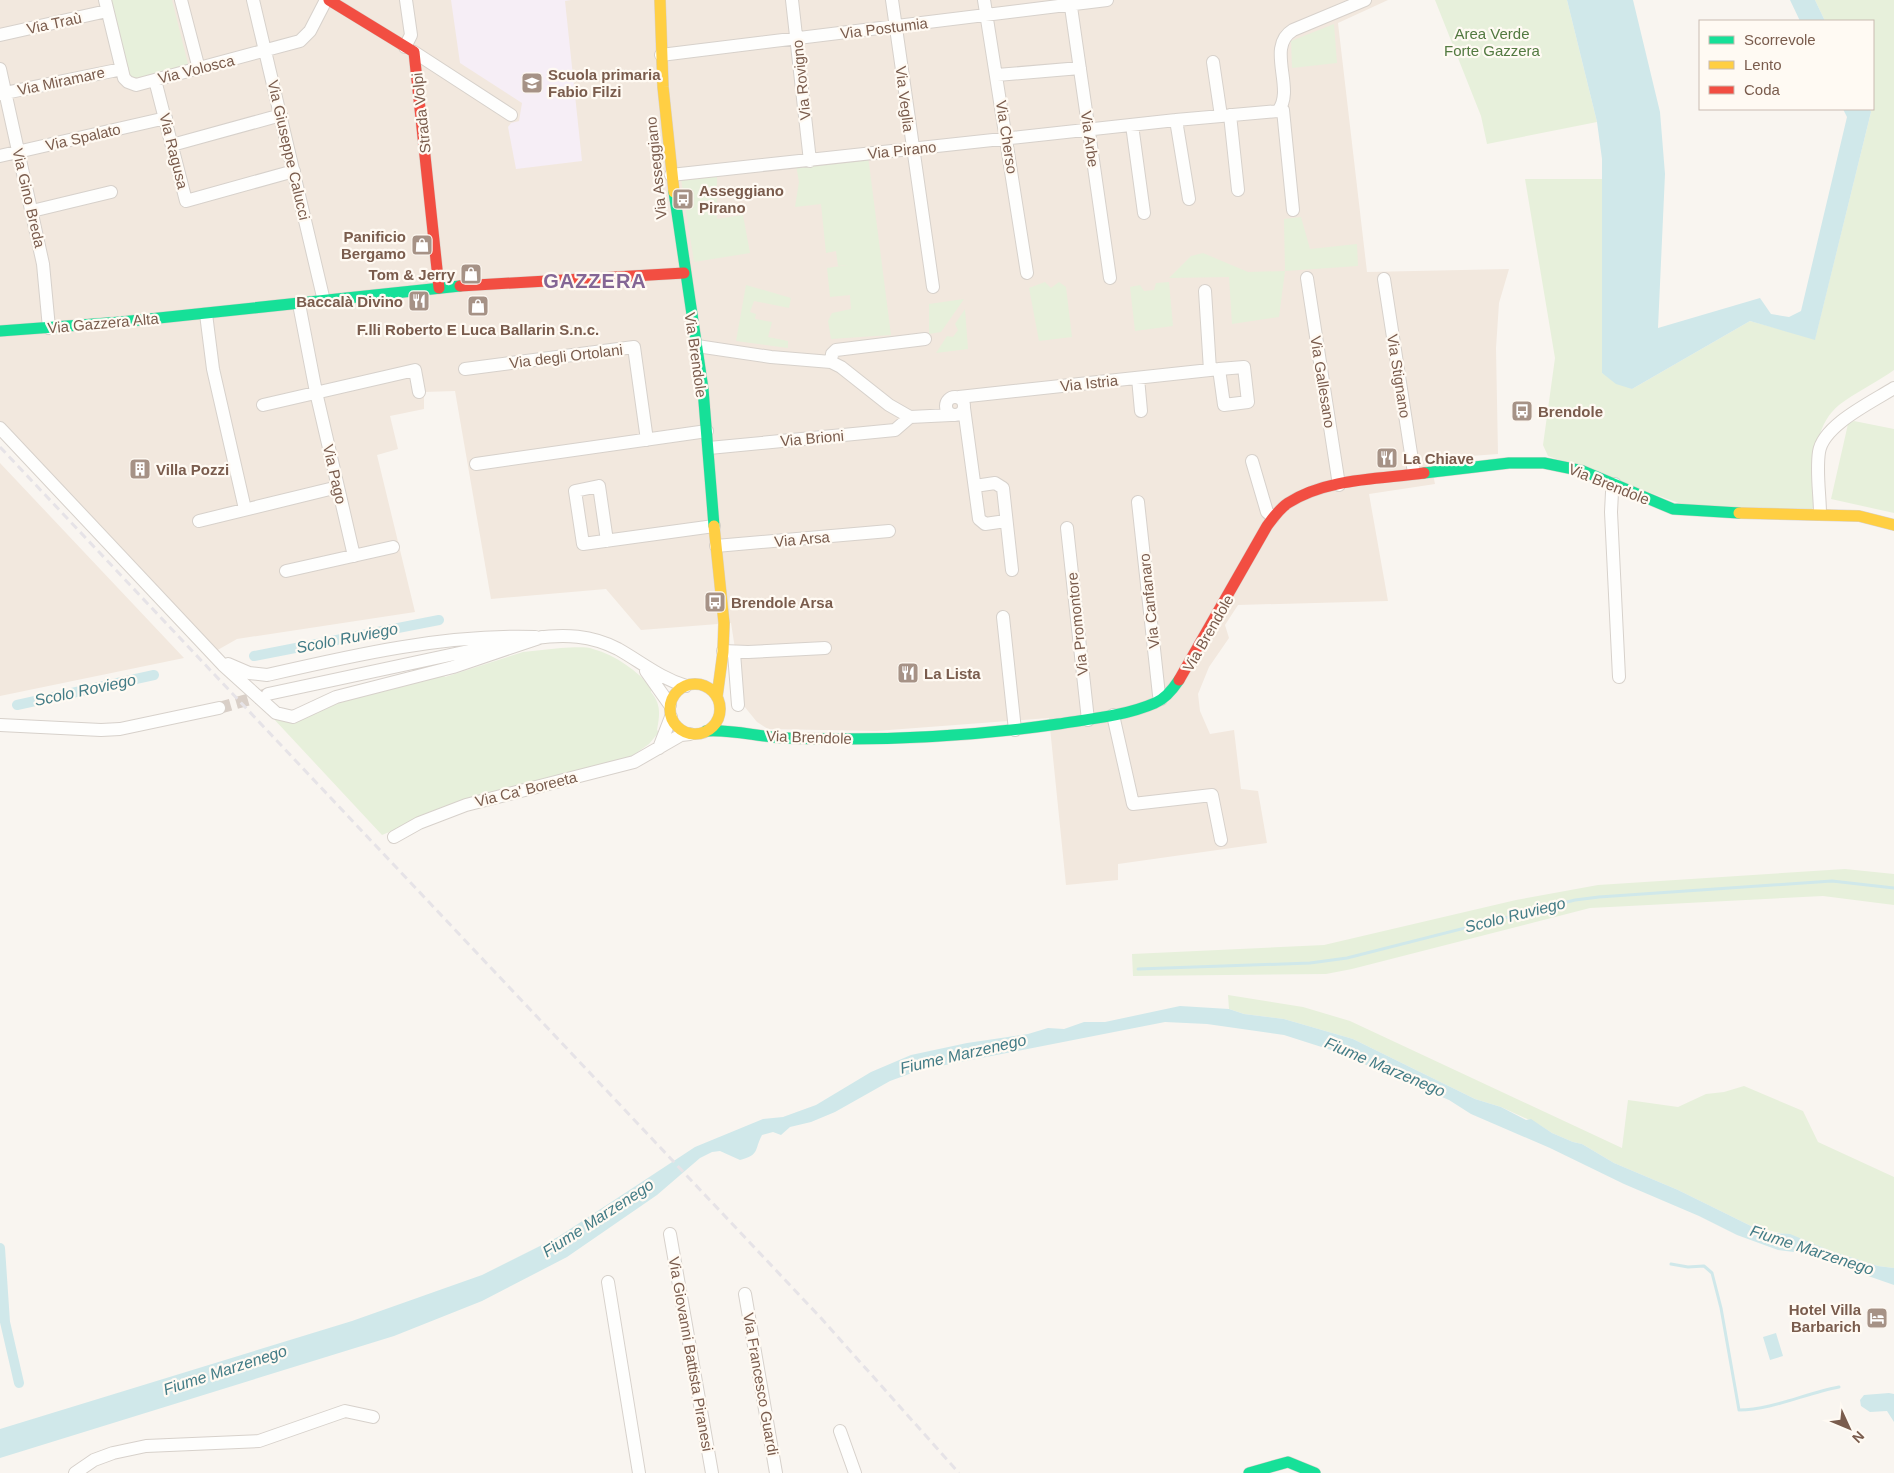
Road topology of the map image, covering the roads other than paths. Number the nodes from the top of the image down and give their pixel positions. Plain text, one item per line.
1 (181, 0) edge
2 (253, 0) edge
3 (328, 0) edge
4 (406, 0) edge
5 (660, 0) edge
6 (792, 0) edge
7 (892, 0) edge
8 (984, 0) edge
9 (1107, 0) edge
10 (1365, 0) edge
11 (1071, 3) edge
12 (106, 6) edge
13 (986, 15) junction
14 (896, 27) junction
15 (0, 35) edge
16 (797, 39) junction
17 (410, 50) junction
18 (267, 51) junction
19 (661, 55) junction
20 (1213, 62) dead end
21 (0, 68) edge
22 (1080, 68) junction
23 (122, 69) junction
24 (198, 70) junction
25 (996, 76) junction
26 (156, 80) junction
27 (3, 94) edge
28 (1281, 107) junction
29 (281, 115) junction
30 (511, 115) dead end
31 (1226, 115) junction
32 (166, 118) junction
33 (1176, 120) junction
34 (1132, 125) junction
35 (1088, 130) junction
36 (1007, 139) junction
37 (172, 145) junction
38 (912, 149) junction
39 (18, 152) junction
40 (0, 156) edge
41 (810, 161) junction
42 (294, 171) junction
43 (671, 175) junction
44 (1238, 190) dead end
45 (111, 192) dead end
46 (1189, 199) dead end
47 (1293, 210) dead end
48 (32, 211) junction
49 (1144, 213) dead end
50 (684, 273) junction
51 (1027, 273) dead end
52 (1110, 278) dead end
53 (1307, 278) dead end
54 (1384, 280) dead end
55 (933, 287) dead end
56 (438, 288) junction
57 (1205, 291) dead end
58 (324, 301) junction
59 (299, 304) junction
60 (206, 314) junction
61 (49, 328) junction
62 (0, 331) edge
63 (926, 339) dead end
64 (697, 346) junction
65 (830, 362) junction
66 (465, 369) dead end
67 (1138, 378) junction
68 (1894, 388) edge
69 (316, 392) junction
70 (419, 392) dead end
71 (962, 403) junction
72 (263, 405) dead end
73 (1141, 411) dead end
74 (910, 417) junction
75 (0, 428) edge
76 (707, 431) junction
77 (647, 440) junction
78 (708, 448) junction
79 (1252, 461) dead end
80 (476, 464) dead end
81 (1414, 473) junction
82 (1615, 484) junction
83 (1339, 485) junction
84 (975, 486) junction
85 (338, 487) junction
86 (1138, 502) dead end
87 (245, 509) junction
88 (1820, 514) junction
89 (1272, 517) junction
90 (1006, 521) junction
91 (200, 522) dead end
92 (1894, 525) edge
93 (714, 526) junction
94 (1067, 528) dead end
95 (889, 531) dead end
96 (607, 541) junction
97 (716, 546) junction
98 (393, 547) dead end
99 (354, 556) junction
100 (1012, 570) dead end
101 (286, 571) dead end
102 (1003, 617) dead end
103 (542, 637) junction
104 (826, 648) dead end
105 (726, 653) junction
106 (217, 658) junction
107 (643, 667) junction
108 (1619, 677) dead end
109 (692, 685) junction
110 (268, 694) tunnel mouth
111 (1161, 699) junction
112 (718, 703) junction
113 (738, 705) dead end
114 (219, 708) tunnel mouth
115 (670, 711) junction
116 (1113, 715) junction
117 (1088, 720) junction
118 (0, 725) edge
119 (1015, 730) junction
120 (706, 731) junction
121 (690, 734) junction
122 (753, 734) junction
123 (659, 748) junction
124 (394, 837) dead end
125 (1221, 840) dead end
126 (670, 1234) dead end
127 (608, 1282) dead end
128 (745, 1294) dead end
129 (373, 1417) dead end
130 (840, 1431) dead end
131 (1279, 1469) edge
132 (1296, 1469) edge
133 (75, 1473) edge
134 (639, 1473) edge
135 (712, 1473) edge
136 (776, 1473) edge
137 (855, 1473) edge
138 (1249, 1473) edge
139 (1315, 1473) edge

1 - 24 street
2 - 18 street, Via Giuseppe Calucci
3 - 17 street
3 - 18 street, Via Volosca
4 - 17 street, Strada Volpi
5 - 19 street, Via Asseggiano
6 - 16 street, Via Rovigno
7 - 14 street, Via Veglia
8 - 13 street, Via Cherso
9 - 11 street, Via Postumia
10 - 28 street
11 - 13 street, Via Postumia
11 - 22 street, Via Arbe
12 - 15 street, Via Traù
12 - 23 street
13 - 14 street, Via Postumia
13 - 25 street, Via Cherso
14 - 16 street, Via Postumia
14 - 38 street, Via Veglia
16 - 19 street, Via Postumia
16 - 41 street, Via Rovigno
17 - 30 street, Strada Volpi
17 - 56 street, Strada Volpi
18 - 24 street, Via Volosca
18 - 29 street, Via Giuseppe Calucci
19 - 43 street, Via Asseggiano
20 - 31 street
21 - 27 street, Via Gino Breda
22 - 25 street
22 - 35 street, Via Arbe
23 - 26 street, Via Volosca
23 - 27 street, Via Miramare
24 - 26 street, Via Volosca
25 - 36 street, Via Cherso
26 - 32 street, Via Ragusa
27 - 39 street, Via Gino Breda
28 - 31 street, Via Pirano
28 - 47 street
29 - 37 street
29 - 42 street, Via Giuseppe Calucci
31 - 33 street, Via Pirano
31 - 44 street
32 - 37 street, Via Ragusa
32 - 39 street, Via Spalato
33 - 34 street, Via Pirano
33 - 46 street
34 - 35 street, Via Pirano
34 - 49 street
35 - 36 street, Via Pirano
35 - 52 street, Via Arbe
36 - 38 street, Via Pirano
36 - 51 street, Via Cherso
37 - 42 street, Via Ragusa
38 - 41 street, Via Pirano
38 - 55 street, Via Veglia
39 - 40 street, Via Spalato
39 - 48 street, Via Gino Breda
41 - 43 street, Via Pirano
42 - 58 street, Via Giuseppe Calucci
43 - 50 street, Via Asseggiano
45 - 48 street
48 - 61 street, Via Gino Breda
50 - 56 street, Via Gazzera Alta
50 - 64 street, Via Brendole
53 - 83 street, Via Gallesano
54 - 81 street, Via Stignano
56 - 58 street, Via Gazzera Alta
57 - 67 street, Via Istria
58 - 59 street, Via Gazzera Alta
59 - 60 street, Via Gazzera Alta
59 - 69 street, Via Pago
60 - 61 street, Via Gazzera Alta
60 - 87 street
61 - 62 street, Via Gazzera Alta
63 - 65 street
64 - 65 street
64 - 76 street, Via Brendole
65 - 74 street
66 - 77 street, Via degli Ortolani
67 - 71 street, Via Istria
67 - 73 street
68 - 88 street
69 - 70 street
69 - 72 street
69 - 85 street, Via Pago
71 - 74 street
71 - 84 street
74 - 78 street, Via Brioni
75 - 106 street
76 - 77 street
76 - 78 street, Via Brendole
77 - 80 street
78 - 93 street, Via Brendole
79 - 89 street
81 - 82 street, Via Brendole
81 - 83 street, Via Brendole
82 - 88 street, Via Brendole
82 - 108 street
83 - 89 street, Via Brendole
84 - 90 street
84 - 90 street
85 - 87 street
85 - 99 street, Via Pago
86 - 111 street, Via Canfanaro
87 - 91 street
88 - 92 street, Via Brendole
89 - 111 street, Via Brendole
90 - 100 street
93 - 96 street
93 - 97 street, Via Brendole
94 - 117 street, Via Promontore
95 - 97 street, Via Arsa
96 - 96 street
97 - 105 street, Via Brendole
98 - 99 street
99 - 101 street
102 - 119 street
103 - 106 street
103 - 106 street
103 - 107 street
103 - 110 street
104 - 105 street
105 - 109 street
105 - 112 street, Via Brendole
105 - 113 street
107 - 109 street
107 - 115 street
109 - 112 street
109 - 115 street
111 - 116 street, Via Brendole
112 - 120 street
112 - 122 street, Via Brendole
114 - 118 street
115 - 121 street
115 - 123 street
116 - 117 street, Via Brendole
116 - 125 street
117 - 119 street, Via Brendole
119 - 122 street, Via Brendole
120 - 121 street
120 - 122 street, Via Brendole
121 - 123 street, Via Ca' Boreeta
123 - 124 street, Via Ca' Boreeta
126 - 135 street, Via Giovanni Battista Piranesi
127 - 134 street
128 - 136 street, Via Francesco Guardi
129 - 133 street
130 - 137 street
131 - 132 street
131 - 138 street
132 - 139 street

